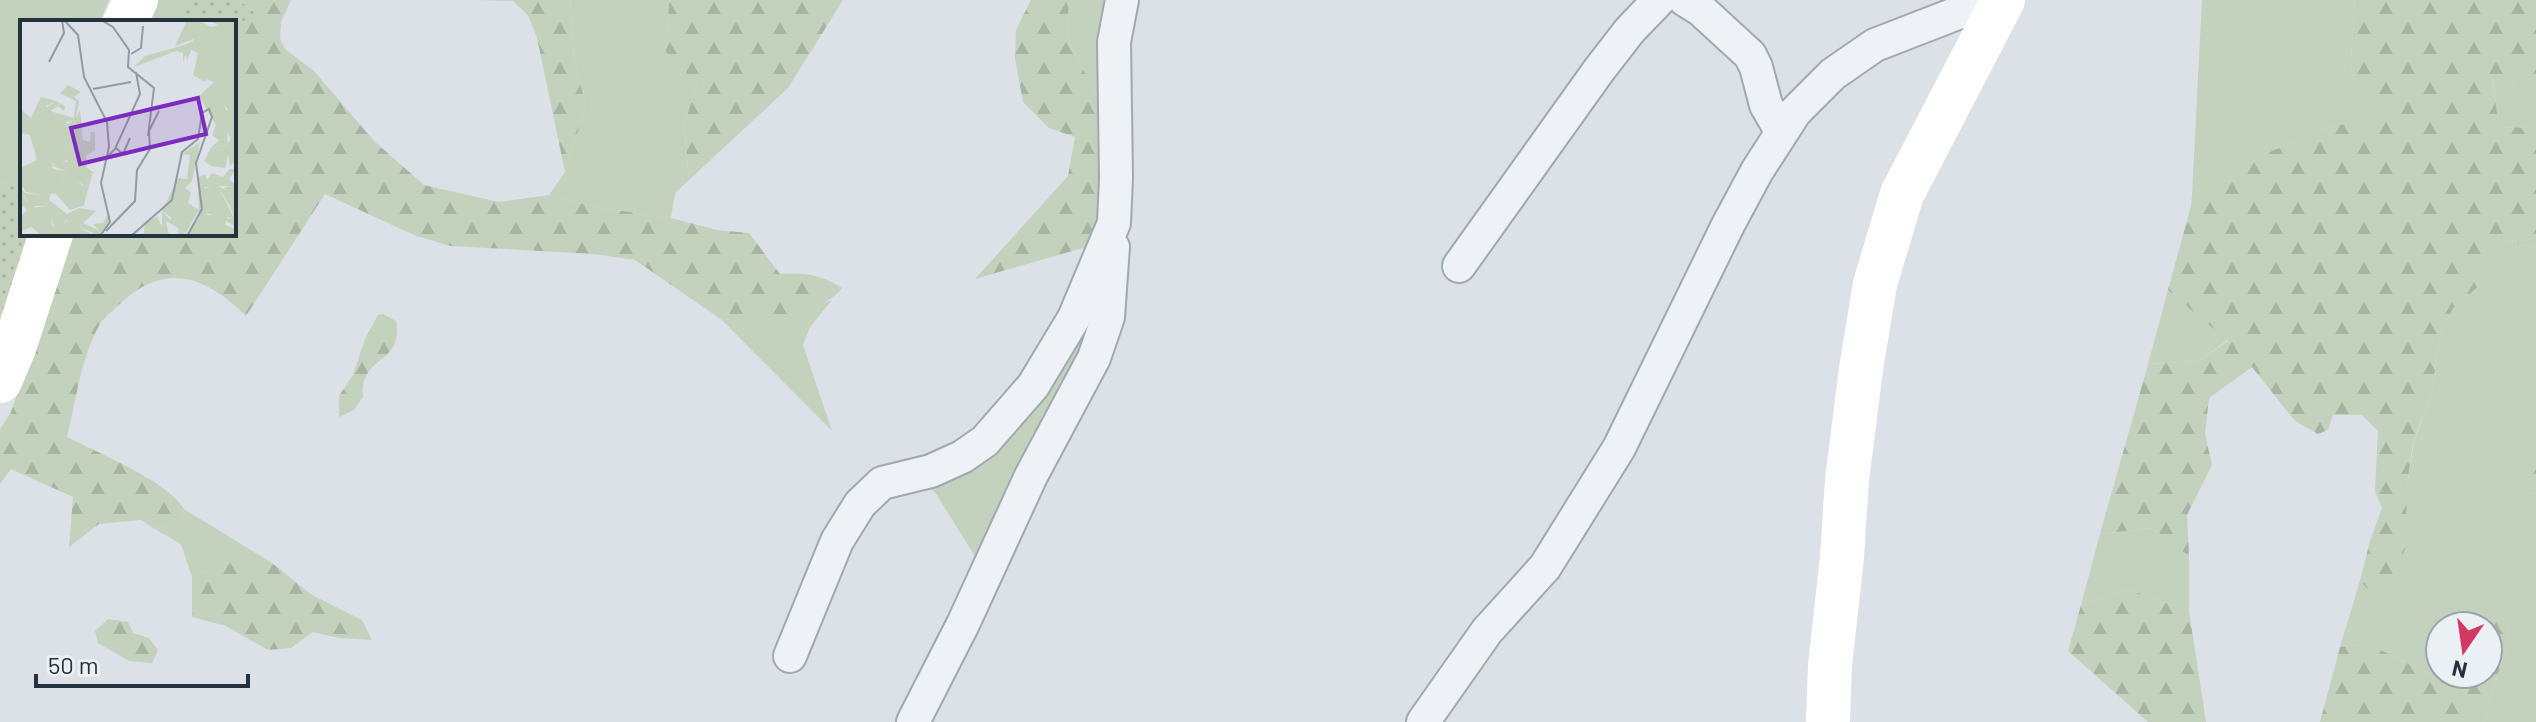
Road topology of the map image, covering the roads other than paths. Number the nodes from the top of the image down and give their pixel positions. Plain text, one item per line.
1 (136, 0) edge
2 (1122, 0) edge
3 (1659, 0) edge
4 (1685, 0) edge
5 (1991, 0) edge
6 (2003, 0) edge
7 (126, 20) edge
8 (1781, 131) junction
9 (1114, 223) junction
10 (50, 236) edge
11 (1459, 266) dead end
12 (0, 381) edge
13 (790, 656) dead end
14 (913, 722) edge
15 (1423, 722) edge
16 (1828, 722) edge

1 - 7 main road
2 - 9 street
3 - 11 street
4 - 8 street
5 - 8 street
6 - 16 main road
8 - 15 street
9 - 13 street
9 - 14 street
10 - 12 main road

